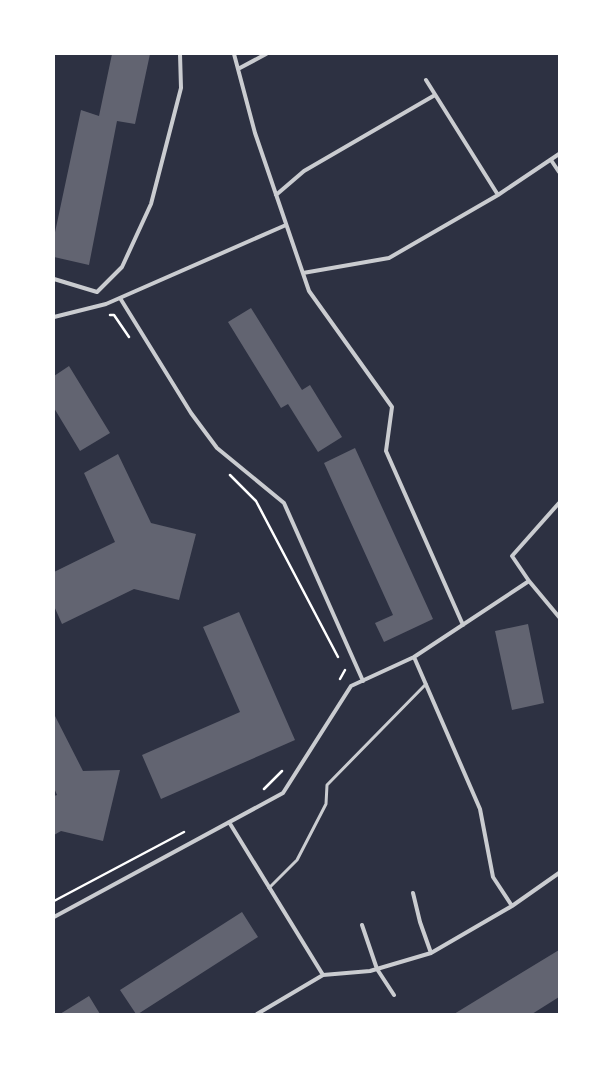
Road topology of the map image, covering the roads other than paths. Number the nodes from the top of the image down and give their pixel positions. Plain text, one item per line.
1 (180, 54) edge
2 (234, 54) edge
3 (266, 54) edge
4 (238, 69) junction
5 (426, 80) dead end
6 (435, 95) junction
7 (559, 154) edge
8 (551, 160) junction
9 (559, 172) edge
10 (276, 194) junction
11 (498, 195) junction
12 (286, 225) junction
13 (303, 273) junction
14 (54, 279) edge
15 (120, 298) junction
16 (54, 317) edge
17 (559, 503) edge
18 (529, 582) junction
19 (559, 617) edge
20 (463, 625) junction
21 (414, 657) junction
22 (363, 681) junction
23 (426, 684) junction
24 (229, 822) junction
25 (559, 873) edge
26 (269, 888) junction
27 (413, 893) dead end
28 (512, 906) junction
29 (54, 917) edge
30 (362, 925) dead end
31 (431, 953) junction
32 (377, 969) junction
33 (322, 975) junction
34 (394, 995) dead end
35 (257, 1014) edge

1 - 14 street
2 - 4 street
3 - 4 street
4 - 10 street
5 - 6 street
6 - 10 street
6 - 11 street
7 - 8 street
8 - 9 street
8 - 11 street
10 - 12 street
11 - 13 street
12 - 13 street
12 - 15 street
13 - 20 street
15 - 16 street
15 - 22 street
17 - 18 street
18 - 19 street
18 - 20 street
20 - 21 street
21 - 22 street
21 - 23 street
22 - 24 street
23 - 26 lane
23 - 28 street
24 - 26 street
24 - 29 street
25 - 28 street
26 - 33 street
27 - 31 street
28 - 31 street
30 - 32 street
31 - 32 street
32 - 33 street
32 - 34 street
33 - 35 street

